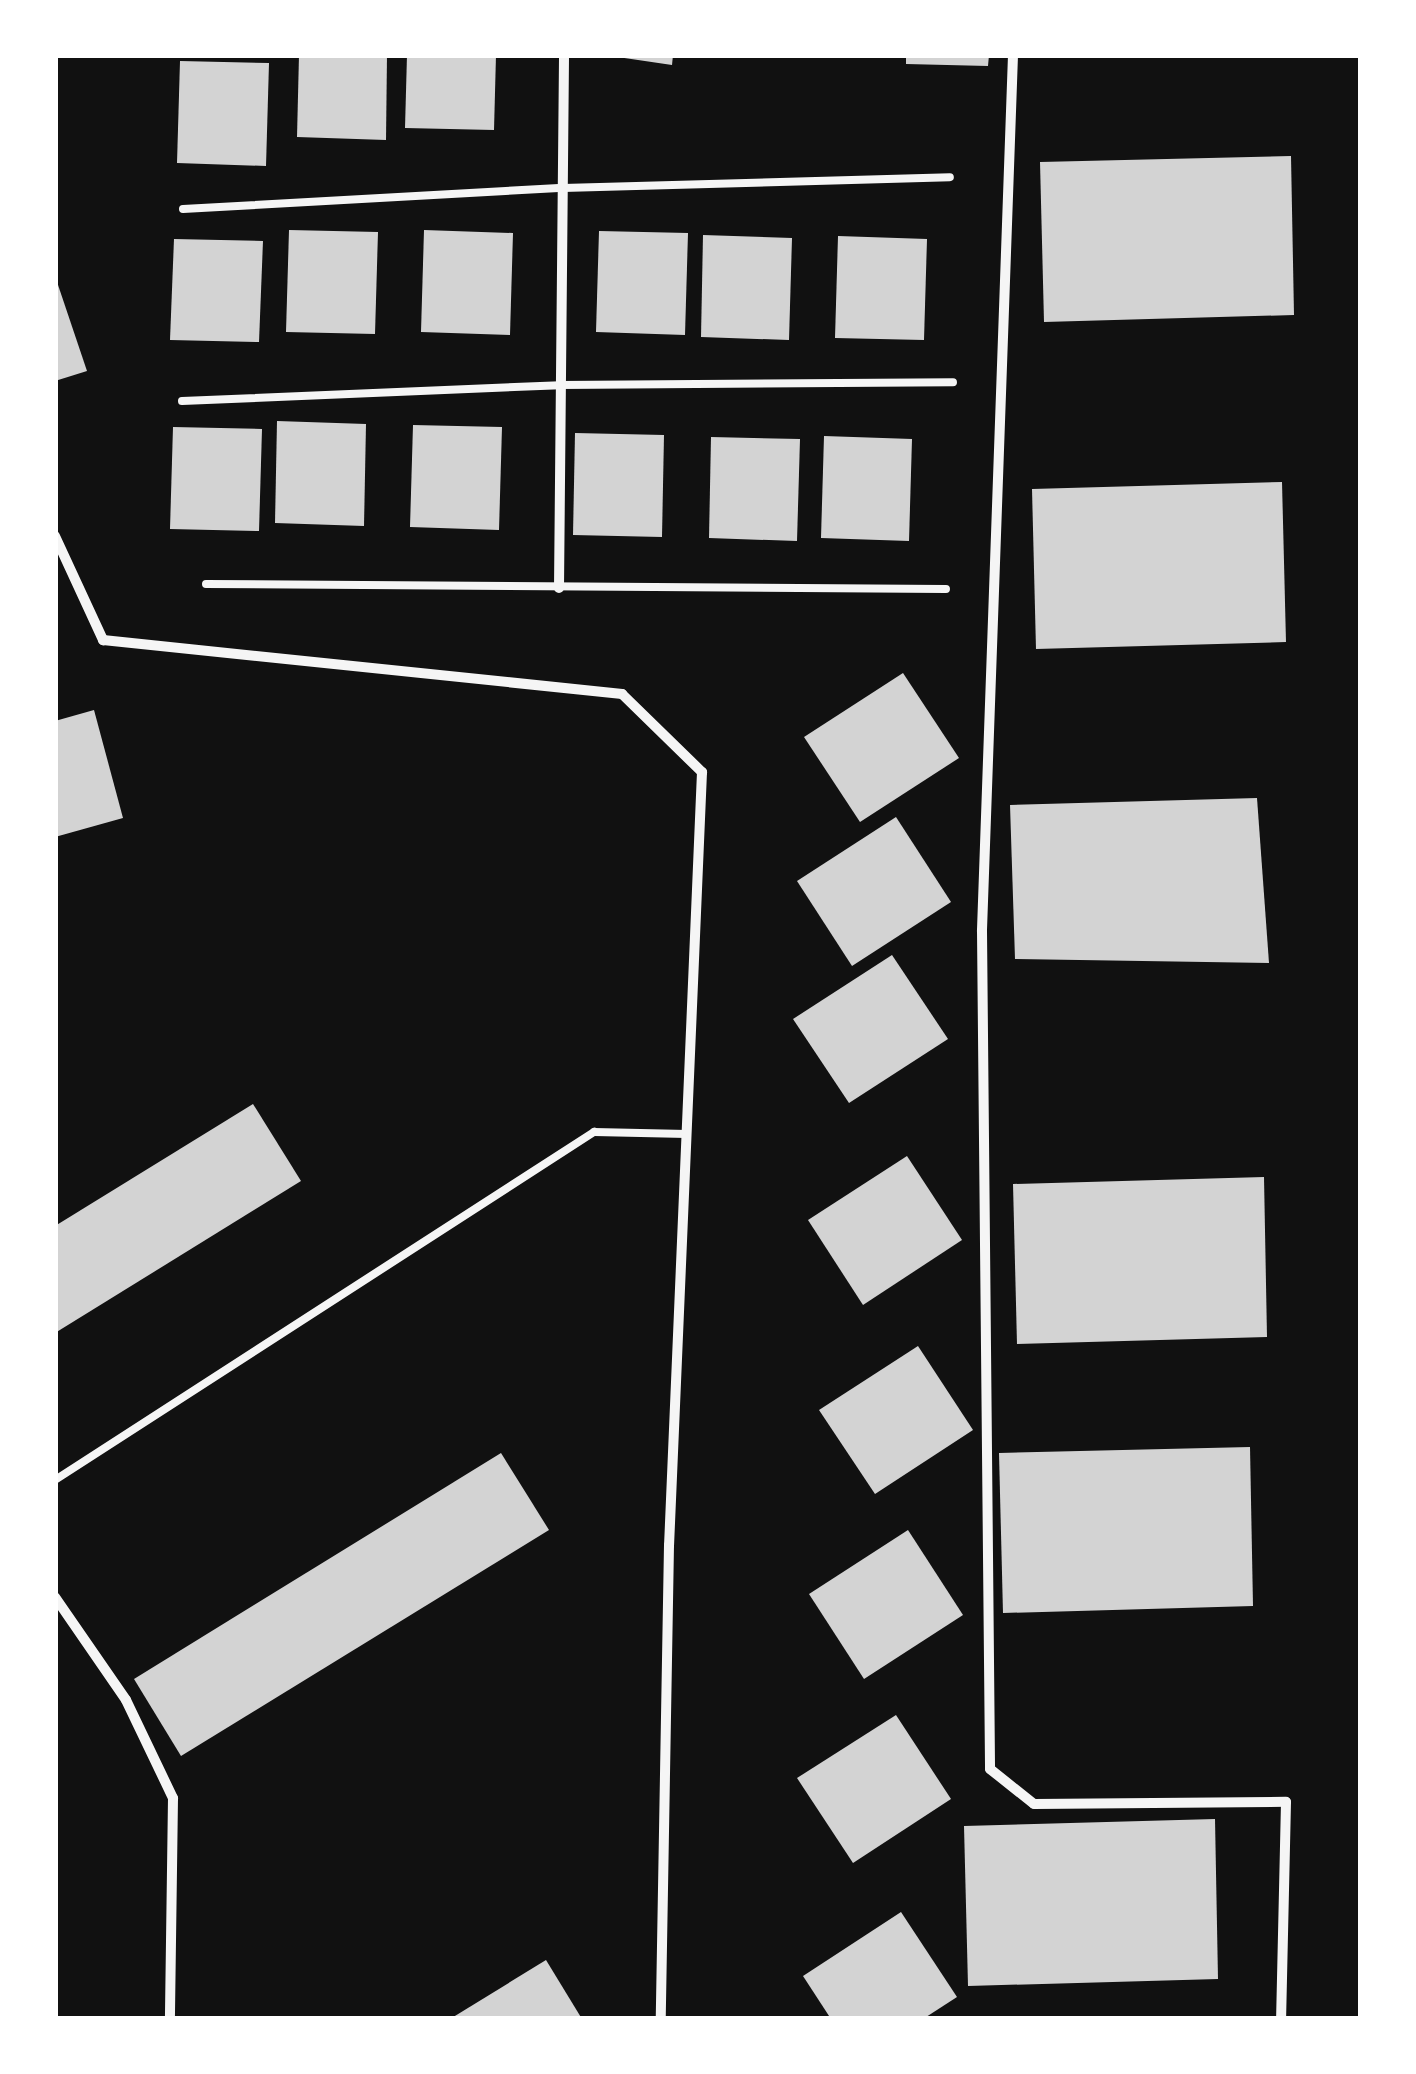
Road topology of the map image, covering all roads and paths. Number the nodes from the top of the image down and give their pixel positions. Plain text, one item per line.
1 (564, 55) edge
2 (1012, 55) edge
3 (950, 177) dead end
4 (562, 188) junction
5 (183, 209) dead end
6 (953, 382) dead end
7 (560, 384) junction
8 (182, 401) dead end
9 (55, 536) edge
10 (206, 584) dead end
11 (559, 588) junction
12 (946, 588) dead end
13 (686, 1134) junction
14 (55, 1480) edge
15 (55, 1596) edge
16 (170, 2019) edge
17 (661, 2019) edge
18 (1281, 2019) edge

1 - 4 street
2 - 18 street
3 - 4 lane
4 - 5 lane
4 - 7 street
6 - 7 lane
7 - 8 lane
7 - 11 street
9 - 13 street
10 - 11 lane
11 - 12 lane
13 - 14 lane
13 - 17 street
15 - 16 street

